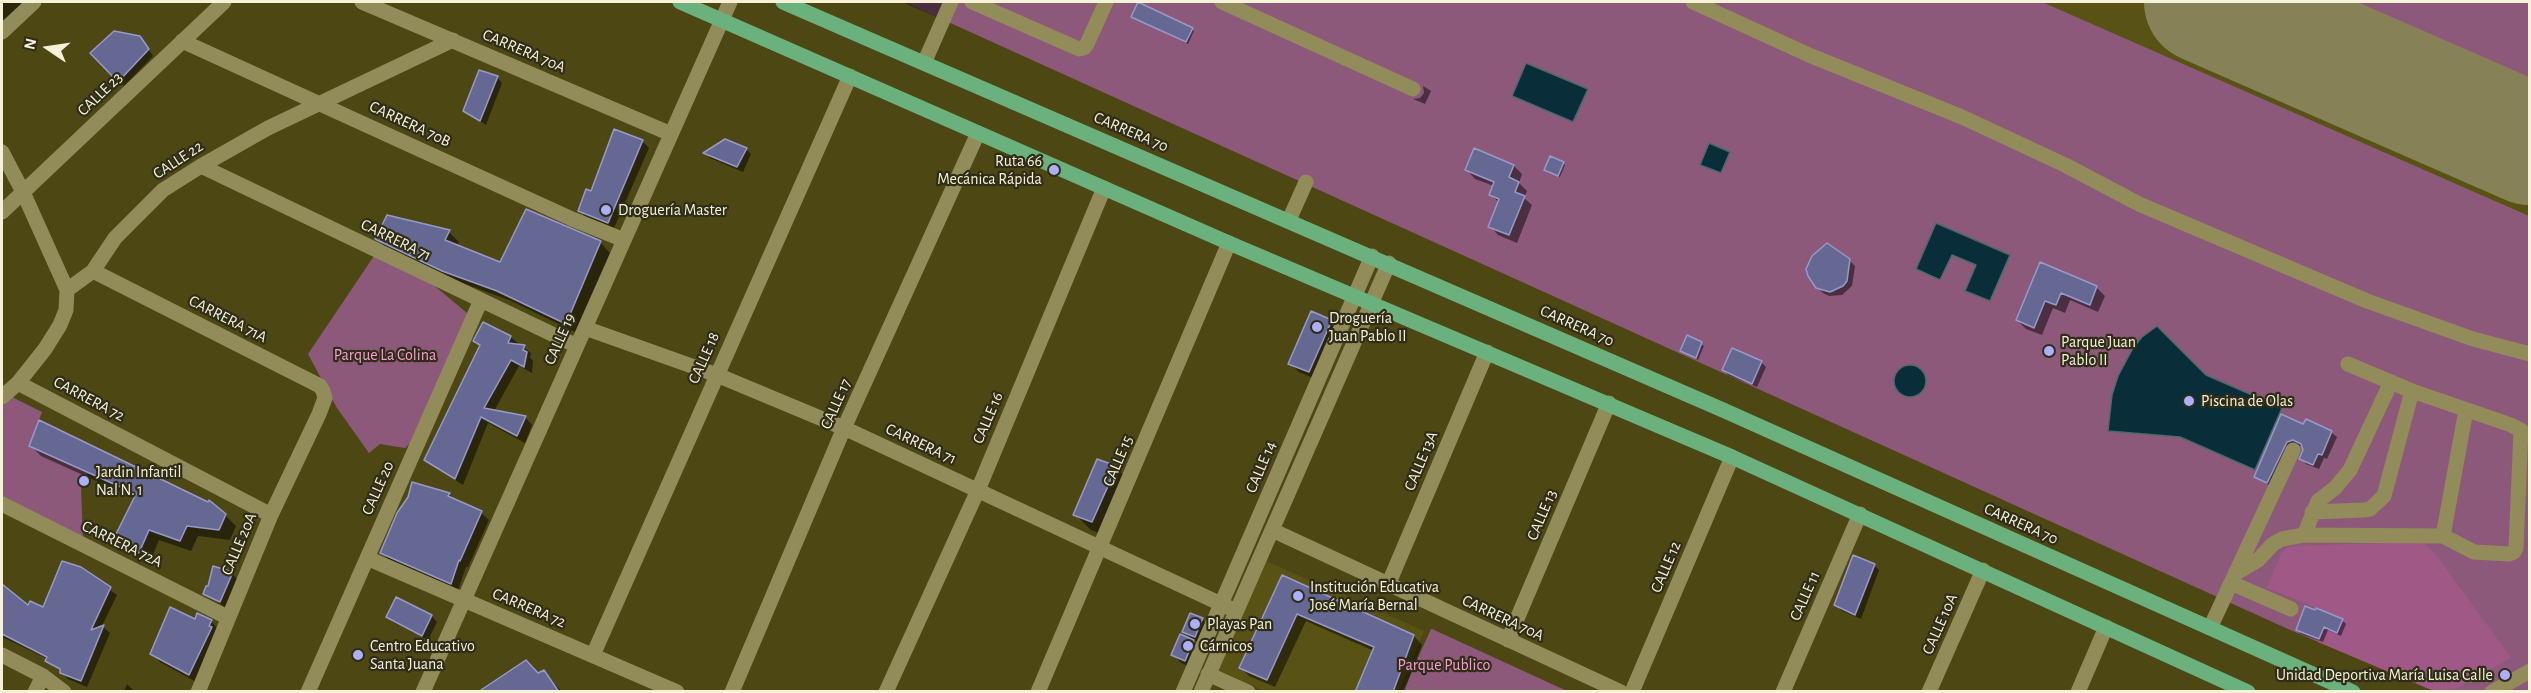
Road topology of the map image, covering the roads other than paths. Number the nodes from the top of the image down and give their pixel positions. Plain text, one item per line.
1 (34, 2) edge
2 (224, 2) edge
3 (362, 2) edge
4 (680, 2) edge
5 (730, 2) edge
6 (783, 2) edge
7 (951, 2) edge
8 (972, 2) edge
9 (1106, 2) edge
10 (1222, 2) edge
11 (1693, 2) edge
12 (722, 20) junction
13 (2, 32) edge
14 (453, 40) junction
15 (182, 41) junction
16 (924, 63) junction
17 (850, 76) junction
18 (1413, 89) dead end
19 (322, 103) junction
20 (978, 133) junction
21 (671, 134) junction
22 (2, 152) edge
23 (201, 166) junction
24 (1306, 182) dead end
25 (1104, 188) junction
26 (23, 192) junction
27 (2, 212) edge
28 (1289, 220) junction
29 (624, 240) junction
30 (1229, 243) junction
31 (1372, 256) junction
32 (1389, 263) junction
33 (93, 271) junction
34 (67, 290) junction
35 (1355, 297) junction
36 (481, 300) junction
37 (1372, 303) junction
38 (585, 328) junction
39 (577, 346) junction
40 (1487, 352) junction
41 (2529, 354) edge
42 (2348, 364) dead end
43 (717, 375) junction
44 (2391, 382) junction
45 (18, 383) junction
46 (2412, 391) junction
47 (2, 397) edge
48 (1609, 403) junction
49 (2466, 410) junction
50 (319, 414) joint
51 (844, 428) junction
52 (2293, 450) dead end
53 (1732, 458) junction
54 (978, 490) junction
55 (2, 504) edge
56 (2312, 512) junction
57 (1860, 514) junction
58 (271, 515) junction
59 (1272, 530) junction
60 (2304, 536) junction
61 (2443, 536) junction
62 (1101, 547) junction
63 (367, 558) junction
64 (1983, 570) junction
65 (2234, 578) junction
66 (1388, 585) junction
67 (464, 600) junction
68 (1229, 607) junction
69 (2291, 609) dead end
70 (227, 617) junction
71 (2106, 627) junction
72 (2210, 628) junction
73 (1508, 640) junction
74 (2, 655) edge
75 (593, 655) junction
76 (2529, 671) edge
77 (1208, 674) junction
78 (43, 676) junction
79 (35, 692) edge
80 (64, 692) edge
81 (198, 692) edge
82 (308, 692) edge
83 (423, 692) edge
84 (677, 692) edge
85 (732, 692) edge
86 (886, 692) edge
87 (1038, 692) edge
88 (1183, 692) edge
89 (1201, 692) edge
90 (1248, 692) edge
91 (1621, 692) edge
92 (1632, 692) edge
93 (1783, 692) edge
94 (1929, 692) edge
95 (2078, 692) edge
96 (2248, 692) edge
97 (2353, 692) edge
98 (2492, 692) edge

1 - 13 street
2 - 15 street, CALLE 23
3 - 14 street, CARRERA 70A
4 - 12 main road
5 - 12 street, CALLE 19
6 - 16 main road, CARRERA 70
7 - 16 street
8 - 9 street
10 - 18 street
11 - 41 street
12 - 17 main road
12 - 21 street, CALLE 19
14 - 19 street, CALLE 22
14 - 21 street, CARRERA 70A
15 - 19 street, CARRERA 70B
15 - 26 street, CALLE 23
16 - 28 main road, CARRERA 70
17 - 20 main road
17 - 43 street, CALLE 18
19 - 23 street, CALLE 22
19 - 29 street, CARRERA 70B
20 - 25 main road
20 - 51 street, CALLE 17
21 - 29 street, CALLE 19
22 - 26 street
23 - 33 street, CALLE 22
23 - 36 street, CARRERA 71
24 - 28 street
25 - 30 main road
25 - 54 street, CALLE 16
26 - 27 street, CALLE 23
26 - 34 street
28 - 31 main road, CARRERA 70
29 - 38 street, CALLE 19
30 - 35 main road
30 - 62 street, CALLE 15
31 - 32 main road, CARRERA 70
31 - 35 street, CALLE 14
32 - 37 street, CALLE 14
32 - 72 main road, CARRERA 70
33 - 34 street, CALLE 22
33 - 50 street, CARRERA 71A
34 - 45 street
35 - 37 main road
35 - 68 street, CALLE 14
36 - 39 street, CARRERA 71
36 - 63 street, CALLE 20
37 - 40 main road
37 - 59 street, CALLE 14
38 - 39 street, CALLE 19
38 - 43 street, CARRERA 71
39 - 67 street, CALLE 19
40 - 48 main road
40 - 66 street, CALLE 13A
42 - 44 street
43 - 51 street, CARRERA 71
43 - 75 street, CALLE 18
44 - 46 street
44 - 56 street
45 - 47 street
45 - 58 street, CARRERA 72
46 - 49 street
46 - 56 street
48 - 53 main road
48 - 73 street, CALLE 13
49 - 61 street
49 - 61 street
50 - 58 street, CALLE 20A
51 - 54 street, CARRERA 71
51 - 85 street, CALLE 17
52 - 65 street
53 - 57 main road
53 - 92 street, CALLE 12
54 - 62 street, CARRERA 71
54 - 86 street, CALLE 16
55 - 70 street, CARRERA 72A
56 - 60 street
57 - 64 main road
57 - 93 street, CALLE 11
58 - 70 street, CALLE 20A
59 - 66 street, CARRERA 70A
59 - 68 street, CALLE 14
60 - 61 street
60 - 65 street
62 - 68 street, CARRERA 71
62 - 87 street, CALLE 15
63 - 67 street, CARRERA 72
63 - 82 street, CALLE 20
64 - 71 main road
64 - 94 street, CALLE 10A
65 - 69 street
65 - 72 street
66 - 73 street, CARRERA 70A
67 - 75 street, CARRERA 72
67 - 83 street, CALLE 19
68 - 77 street, CALLE 14
68 - 88 street, CALLE 14
70 - 81 street, CALLE 20A
71 - 95 street
71 - 96 main road
72 - 97 main road, CARRERA 70
73 - 91 street, CARRERA 70A
74 - 78 street
75 - 84 street, CARRERA 72
76 - 98 street
77 - 89 street, CALLE 14
77 - 90 street
78 - 79 street
78 - 80 street

